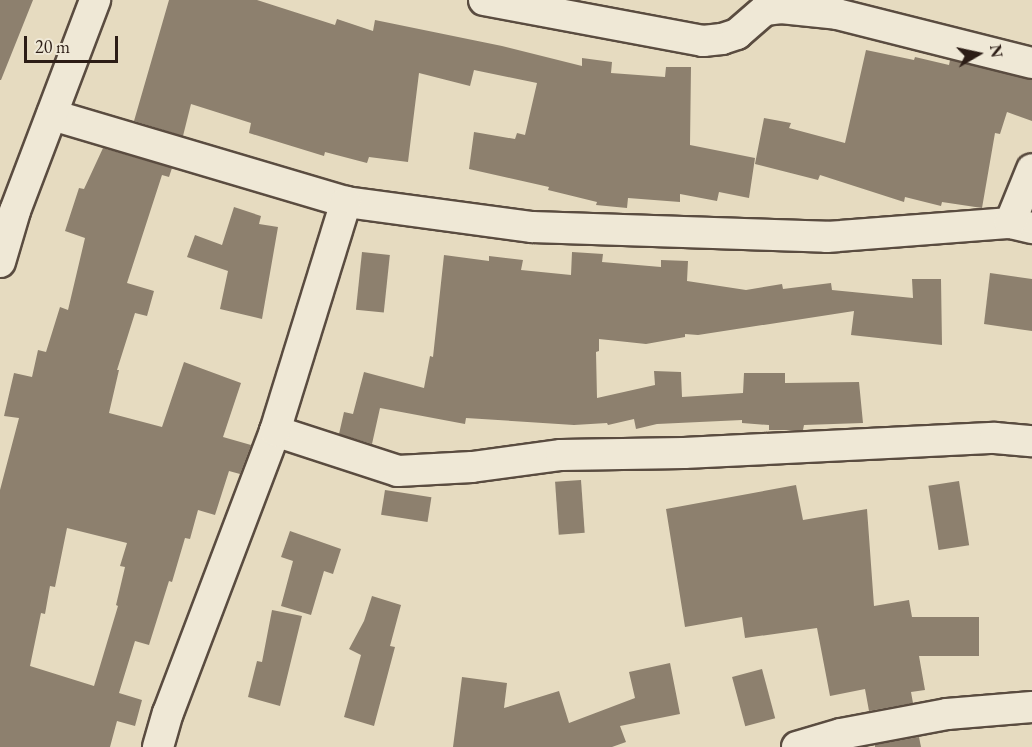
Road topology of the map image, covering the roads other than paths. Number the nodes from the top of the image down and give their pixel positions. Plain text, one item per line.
1 (95, 0) edge
2 (484, 0) edge
3 (1032, 63) edge
4 (52, 115) junction
5 (1032, 169) edge
6 (346, 202) junction
7 (1021, 226) edge
8 (0, 262) edge
9 (275, 431) junction
10 (1032, 441) edge
11 (1032, 707) edge
12 (158, 747) edge
13 (797, 747) edge

1 - 4 street
2 - 3 street
4 - 6 street
4 - 8 street
5 - 7 street
6 - 7 street
6 - 9 street
9 - 10 street
9 - 12 street
11 - 13 street

